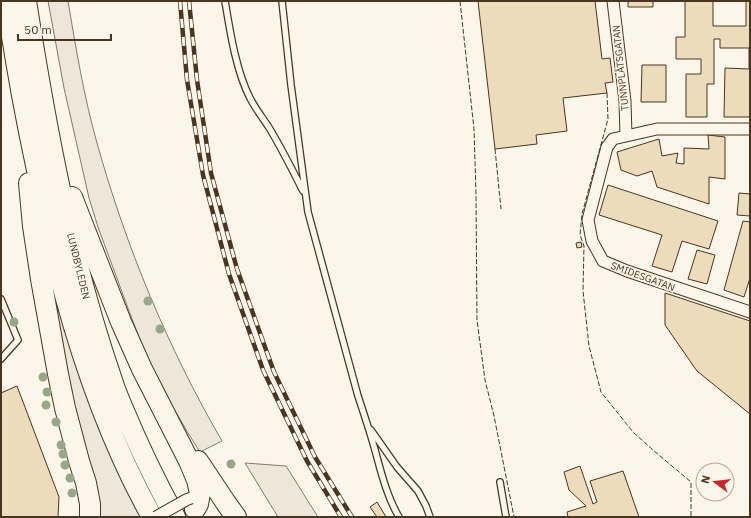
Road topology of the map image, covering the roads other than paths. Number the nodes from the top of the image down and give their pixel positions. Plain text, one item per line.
1 (6, 1) edge
2 (26, 1) edge
3 (225, 1) edge
4 (282, 1) edge
5 (613, 1) edge
6 (22, 98) junction
7 (750, 129) edge
8 (626, 136) junction
9 (52, 145) junction
10 (306, 196) junction
11 (1, 299) edge
12 (750, 312) edge
13 (1, 359) edge
14 (165, 415) junction
15 (368, 426) junction
16 (500, 482) dead end
17 (192, 506) edge
18 (90, 517) edge
19 (152, 517) edge
20 (156, 517) edge
21 (175, 517) edge
22 (223, 517) edge
23 (236, 517) edge
24 (399, 517) edge
25 (430, 517) edge
26 (506, 517) edge

1 - 6 highway, LUNDBYLEDEN
2 - 9 highway, LUNDBYLEDEN
3 - 10 lane
4 - 10 lane
5 - 8 street, TUNNPLÅTSGATAN
6 - 18 highway
6 - 19 highway, LUNDBYLEDEN
7 - 8 street
8 - 12 street, SMIDESGATAN
9 - 14 highway
9 - 21 highway, LUNDBYLEDEN
10 - 15 lane
11 - 13 lane
14 - 17 highway
14 - 23 highway
15 - 24 lane
15 - 25 lane
16 - 26 lane
17 - 20 street, bridge
17 - 22 highway

